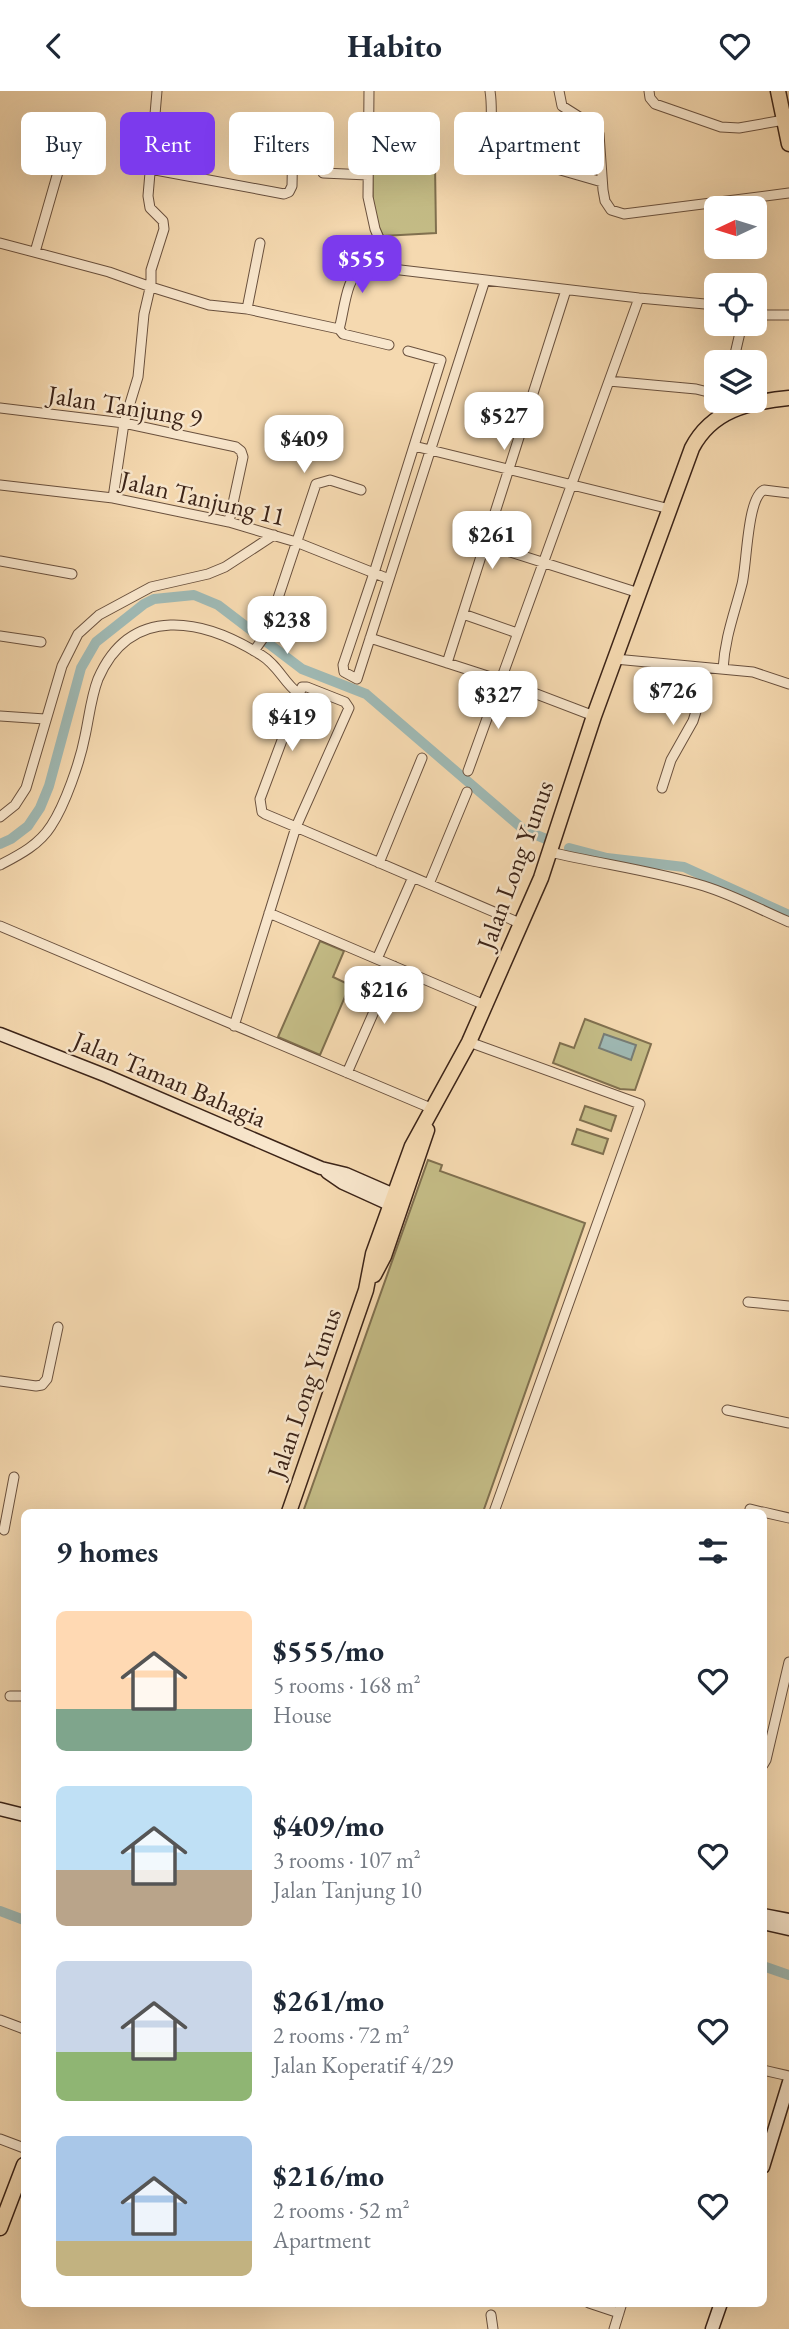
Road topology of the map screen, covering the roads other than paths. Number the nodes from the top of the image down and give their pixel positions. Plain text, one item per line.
1 (157, 91) edge
2 (369, 91) edge
3 (490, 91) edge
4 (559, 91) edge
5 (649, 91) edge
6 (779, 91) edge
7 (155, 112) edge
8 (369, 112) edge
9 (784, 120) junction
10 (789, 144) edge
11 (57, 175) edge
12 (150, 175) edge
13 (182, 175) edge
14 (292, 175) edge
15 (368, 175) edge
16 (602, 182) junction
17 (789, 193) edge
18 (0, 243) edge
19 (260, 243) dead end
20 (35, 252) junction
21 (393, 269) junction
22 (485, 280) junction
23 (151, 287) junction
24 (566, 290) junction
25 (639, 298) junction
26 (704, 304) edge
27 (247, 309) junction
28 (789, 315) edge
29 (767, 316) edge
30 (339, 330) junction
31 (389, 345) dead end
32 (408, 351) dead end
33 (609, 381) junction
34 (704, 391) edge
35 (789, 392) edge
36 (789, 398) edge
37 (772, 400) junction
38 (767, 401) edge
39 (0, 408) edge
40 (723, 413) edge
41 (124, 423) junction
42 (414, 446) junction
43 (431, 449) junction
44 (509, 469) junction
45 (0, 485) edge
46 (571, 485) junction
47 (361, 490) dead end
48 (789, 493) edge
49 (113, 498) junction
50 (670, 509) junction
51 (229, 522) junction
52 (274, 535) junction
53 (296, 542) junction
54 (485, 544) junction
55 (0, 561) edge
56 (543, 562) junction
57 (374, 573) junction
58 (72, 575) dead end
59 (389, 579) junction
60 (639, 593) junction
61 (463, 614) junction
62 (517, 633) junction
63 (0, 636) edge
64 (370, 638) junction
65 (41, 642) dead end
66 (254, 650) junction
67 (615, 659) junction
68 (447, 663) junction
69 (704, 668) junction
70 (723, 669) junction
71 (500, 680) junction
72 (789, 684) edge
73 (298, 693) junction
74 (0, 716) edge
75 (594, 716) junction
76 (45, 719) junction
77 (422, 758) dead end
78 (468, 771) dead end
79 (663, 788) dead end
80 (467, 792) dead end
81 (0, 817) edge
82 (296, 827) junction
83 (550, 852) junction
84 (379, 863) junction
85 (0, 865) edge
86 (413, 877) junction
87 (429, 884) junction
88 (269, 913) junction
89 (789, 922) edge
90 (522, 924) junction
91 (0, 926) edge
92 (377, 959) junction
93 (394, 966) junction
94 (487, 1006) junction
95 (234, 1026) junction
96 (0, 1034) edge
97 (470, 1042) junction
98 (347, 1073) junction
99 (433, 1109) junction
100 (398, 1202) junction
101 (748, 1302) dead end
102 (789, 1306) edge
103 (58, 1327) dead end
104 (0, 1381) edge
105 (727, 1410) dead end
106 (789, 1423) edge
107 (14, 1477) dead end
108 (290, 1509) edge
109 (495, 1509) edge
110 (4, 1512) edge
111 (767, 1513) edge
112 (789, 1518) edge
113 (4, 1530) dead end
114 (789, 1662) edge
115 (10, 1696) dead end
116 (21, 1696) edge
117 (767, 1756) edge
118 (0, 1809) edge
119 (21, 1814) edge
120 (767, 1916) edge
121 (789, 1920) edge
122 (767, 1924) edge
123 (789, 1930) edge
124 (0, 2020) edge
125 (21, 2028) edge
126 (767, 2071) edge
127 (789, 2079) edge
128 (0, 2139) edge
129 (21, 2147) edge
130 (767, 2153) edge
131 (21, 2173) edge
132 (0, 2228) edge
133 (601, 2307) edge
134 (621, 2307) edge
135 (720, 2307) edge
136 (619, 2313) junction
137 (491, 2315) dead end
138 (493, 2329) edge
139 (614, 2329) edge
140 (712, 2329) edge

1 - 7 street
2 - 8 street
3 - 16 street
4 - 16 street
5 - 9 street
6 - 9 main road
9 - 10 main road
11 - 20 street
12 - 23 street
13 - 14 street
15 - 21 street
16 - 17 street
18 - 20 street
19 - 27 street
20 - 23 street
21 - 22 street
21 - 30 street
22 - 24 street
22 - 43 street
23 - 27 street
23 - 41 street
24 - 25 street
24 - 44 street
25 - 26 street
25 - 33 street
27 - 30 street
28 - 29 street
30 - 31 street
32 - 42 street
33 - 34 street
33 - 46 street
35 - 37 main road, Jalan Long Yunus
36 - 37 main road, Jalan Long Yunus
37 - 38 main road, Jalan Long Yunus
39 - 41 street, Jalan Tanjung 9
40 - 50 main road, Jalan Long Yunus
41 - 49 street
41 - 51 street, Jalan Tanjung 9
42 - 43 street
42 - 57 street
43 - 44 street
43 - 59 street
44 - 46 street
44 - 54 street
45 - 49 street, Jalan Tanjung 11
46 - 50 street
46 - 56 street
47 - 53 street
48 - 70 street
49 - 51 street, Jalan Tanjung 11
50 - 60 main road, Jalan Long Yunus
51 - 52 street, Jalan Tanjung 11
52 - 53 street, Jalan Tanjung 11
52 - 76 street
53 - 57 street, Jalan Tanjung 11
53 - 66 street
54 - 56 street
54 - 61 street
55 - 58 street
56 - 60 street
56 - 62 street
57 - 59 street, Jalan Tanjung 11
57 - 64 street
59 - 64 street
60 - 67 main road, Jalan Long Yunus
61 - 62 street
61 - 68 street
62 - 71 street
63 - 65 street
64 - 68 street
66 - 73 street
66 - 85 street
67 - 69 street
67 - 75 main road, Jalan Long Yunus
68 - 71 street
69 - 70 street
69 - 79 street
70 - 72 street
71 - 75 street
71 - 78 street
73 - 82 street
73 - 82 street
74 - 76 street
75 - 83 main road, Jalan Long Yunus
76 - 81 street
77 - 84 street
80 - 87 street
82 - 84 street
82 - 88 street
83 - 89 street
83 - 90 main road, Jalan Long Yunus
84 - 86 street
86 - 87 street
86 - 92 street
87 - 90 street
88 - 92 street
88 - 95 street
90 - 94 main road, Jalan Long Yunus
91 - 95 street
92 - 93 street
93 - 94 street
93 - 98 street
94 - 97 main road, Jalan Long Yunus
95 - 98 street
96 - 100 main road, Jalan Taman Bahagia
97 - 99 main road, Jalan Long Yunus
97 - 109 street
98 - 99 street
99 - 100 main road, Jalan Long Yunus
100 - 108 main road, Jalan Long Yunus
101 - 102 street
103 - 104 street
105 - 106 street
107 - 110 street
110 - 113 street
111 - 112 street
114 - 117 street
115 - 116 street
118 - 119 main road
120 - 121 main road
122 - 123 main road
124 - 125 street
126 - 127 street
127 - 130 main road
128 - 129 street
131 - 132 main road
133 - 136 street
134 - 136 street
135 - 140 main road
136 - 139 street
137 - 138 street

